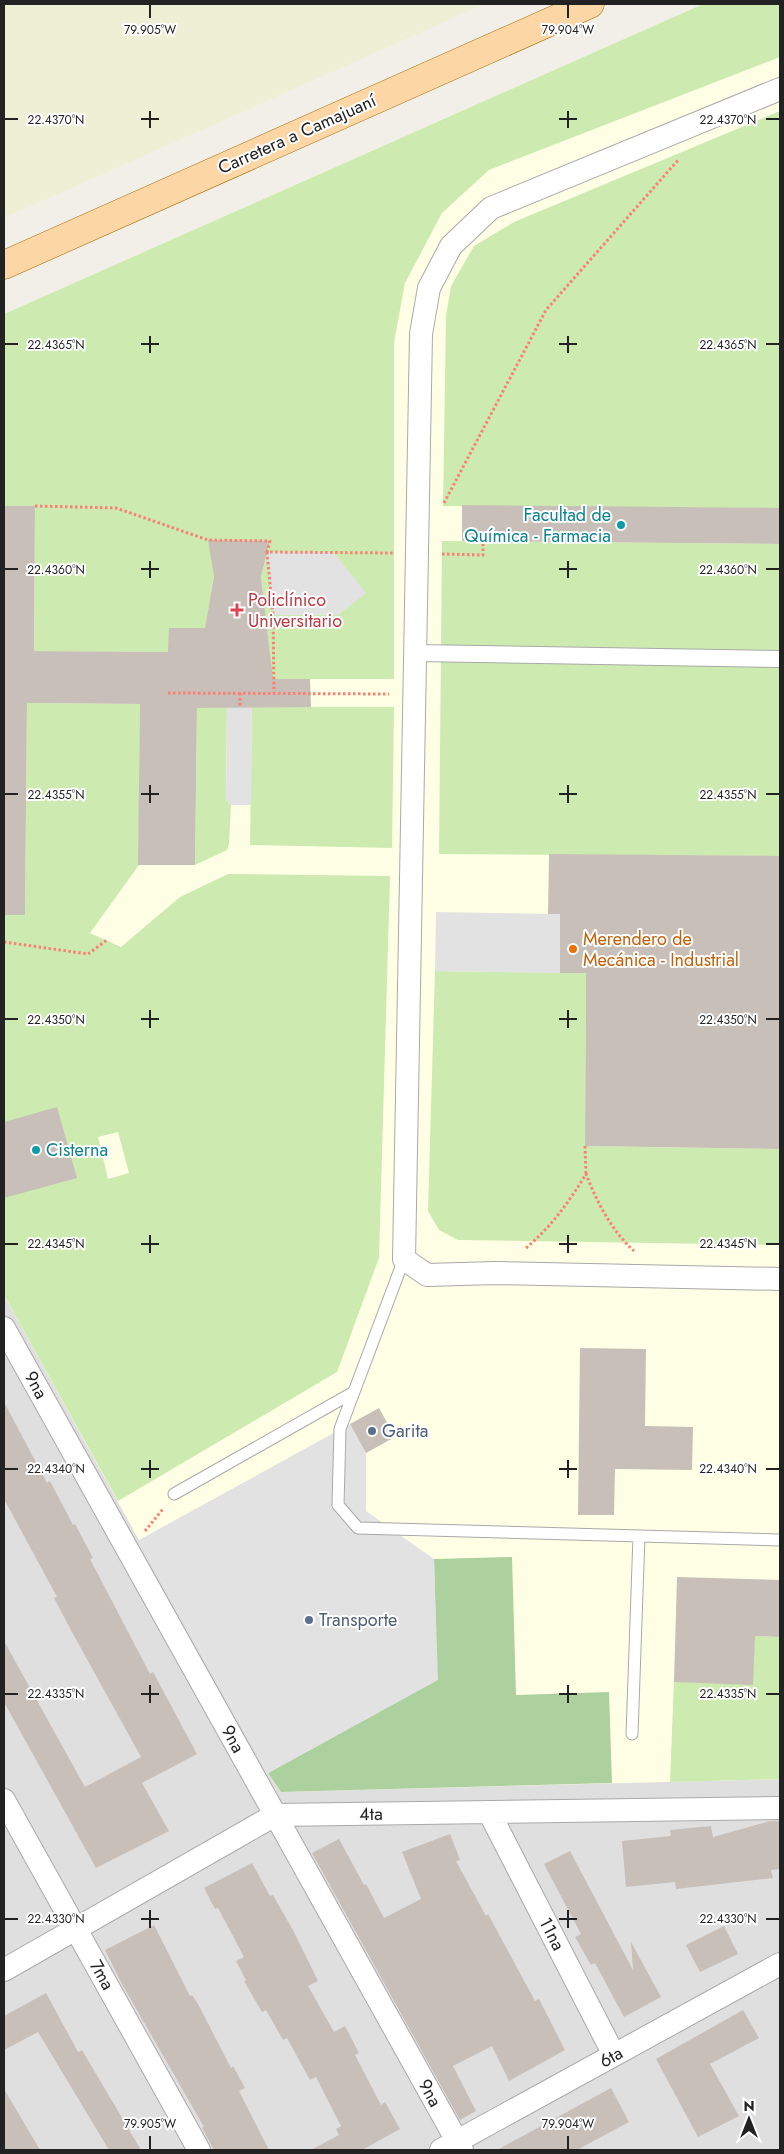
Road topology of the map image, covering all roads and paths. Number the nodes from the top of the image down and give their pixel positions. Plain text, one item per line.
1 (590, 4) edge
2 (780, 88) edge
3 (683, 154) dead end
4 (4, 265) edge
5 (35, 506) dead end
6 (440, 510) dead end
7 (483, 541) dead end
8 (267, 552) junction
9 (417, 554) junction
10 (415, 653) junction
11 (780, 659) edge
12 (168, 692) dead end
13 (240, 693) junction
14 (274, 694) junction
15 (414, 694) junction
16 (240, 707) dead end
17 (107, 940) dead end
18 (4, 942) edge
19 (585, 1146) dead end
20 (586, 1174) junction
21 (404, 1259) junction
22 (495, 1273) junction
23 (664, 1276) junction
24 (780, 1278) edge
25 (4, 1328) edge
26 (354, 1392) junction
27 (174, 1494) joint
28 (639, 1536) junction
29 (780, 1540) edge
30 (129, 1553) junction
31 (632, 1734) dead end
32 (4, 1800) edge
33 (780, 1808) edge
34 (489, 1812) junction
35 (275, 1815) junction
36 (76, 1929) junction
37 (780, 1964) edge
38 (4, 1970) edge
39 (614, 2055) junction
40 (453, 2147) edge
41 (199, 2150) edge

1 - 4 main road, Carretera a Camajuaní
2 - 9 street
3 - 6 path
5 - 8 path
7 - 9 path
8 - 9 path
8 - 14 path
9 - 10 street
10 - 11 street
10 - 15 street
12 - 13 path
13 - 14 path
13 - 16 path
14 - 15 path
15 - 21 street
17 - 18 path
19 - 20 path
20 - 22 path
20 - 23 path
21 - 22 street
21 - 26 lane
22 - 23 street
23 - 24 street
25 - 30 street, 9na
26 - 27 lane
26 - 28 lane
27 - 30 path
28 - 29 lane
28 - 31 lane
30 - 35 street, 9na
32 - 36 street, 7ma
33 - 34 street, 4ta
34 - 35 street, 4ta
34 - 39 street, 11na
35 - 36 street, 4ta
35 - 40 street, 9na
36 - 38 street, 4ta
36 - 41 street, 7ma
37 - 39 street, 6ta
39 - 40 street, 6ta

